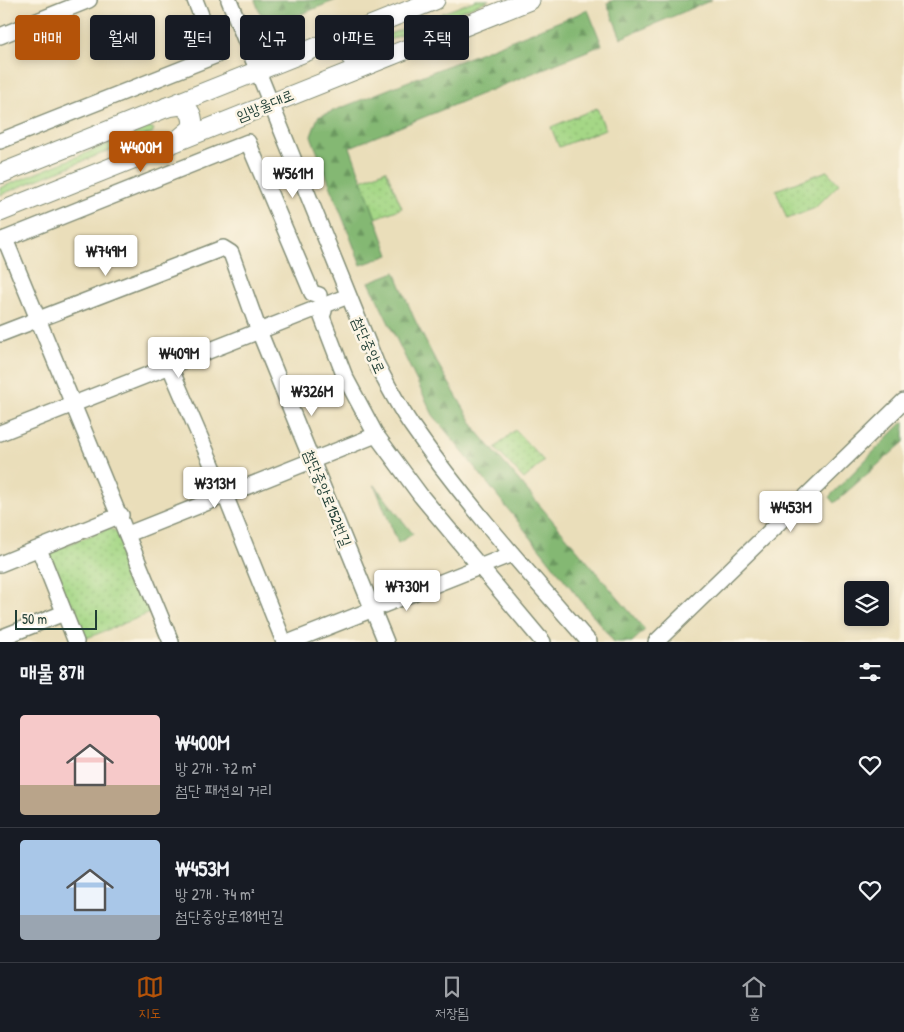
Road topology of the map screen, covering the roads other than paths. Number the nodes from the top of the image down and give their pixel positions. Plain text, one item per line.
1 (89, 0) edge
2 (195, 0) edge
3 (229, 0) edge
4 (435, 0) edge
5 (530, 0) edge
6 (394, 16) edge
7 (0, 36) edge
8 (315, 48) edge
9 (353, 60) edge
10 (374, 62) junction
11 (257, 71) junction
12 (270, 103) junction
13 (166, 107) junction
14 (178, 140) junction
15 (0, 141) edge
16 (0, 174) edge
17 (0, 212) edge
18 (3, 240) edge
19 (319, 294) dead end
20 (348, 296) junction
21 (324, 311) dead end
22 (40, 318) junction
23 (259, 331) junction
24 (0, 334) edge
25 (170, 367) junction
26 (904, 401) edge
27 (73, 405) junction
28 (0, 433) edge
29 (376, 435) junction
30 (313, 460) junction
31 (225, 495) junction
32 (121, 516) junction
33 (128, 534) junction
34 (39, 549) junction
35 (512, 554) junction
36 (0, 564) edge
37 (479, 567) junction
38 (373, 609) junction
39 (64, 613) junction
40 (0, 638) edge
41 (76, 642) edge
42 (171, 642) edge
43 (284, 642) edge
44 (290, 642) edge
45 (386, 642) edge
46 (543, 642) edge
47 (589, 642) edge
48 (656, 642) edge

1 - 7 street
2 - 15 street
3 - 11 street, 첨단중앙로
4 - 6 main road
5 - 10 main road, 임방울대로
8 - 11 main road
9 - 10 main road
10 - 12 main road, 임방울대로
11 - 12 street, 첨단중앙로
11 - 13 main road
12 - 14 main road, 임방울대로
12 - 20 street, 첨단중앙로
13 - 14 main road
13 - 16 main road
14 - 17 main road, 임방울대로
18 - 19 street
18 - 22 street
20 - 23 street
20 - 35 street, 첨단중앙로
21 - 29 street
22 - 23 street, 첨단중앙로152번길
22 - 24 street, 첨단중앙로152번길
22 - 27 street
23 - 25 street
23 - 30 street, 첨단중앙로152번길
25 - 27 street
25 - 31 street
26 - 48 street
27 - 28 street
27 - 32 street
29 - 30 street
29 - 37 street
30 - 31 street
30 - 38 street, 첨단중앙로152번길
31 - 33 street
31 - 43 street
32 - 33 street
32 - 34 street
33 - 42 street
34 - 36 street
34 - 39 street
35 - 37 street
35 - 47 street, 첨단중앙로
37 - 38 street
37 - 46 street
38 - 44 street
38 - 45 street, 첨단중앙로152번길
39 - 40 street
39 - 41 street

